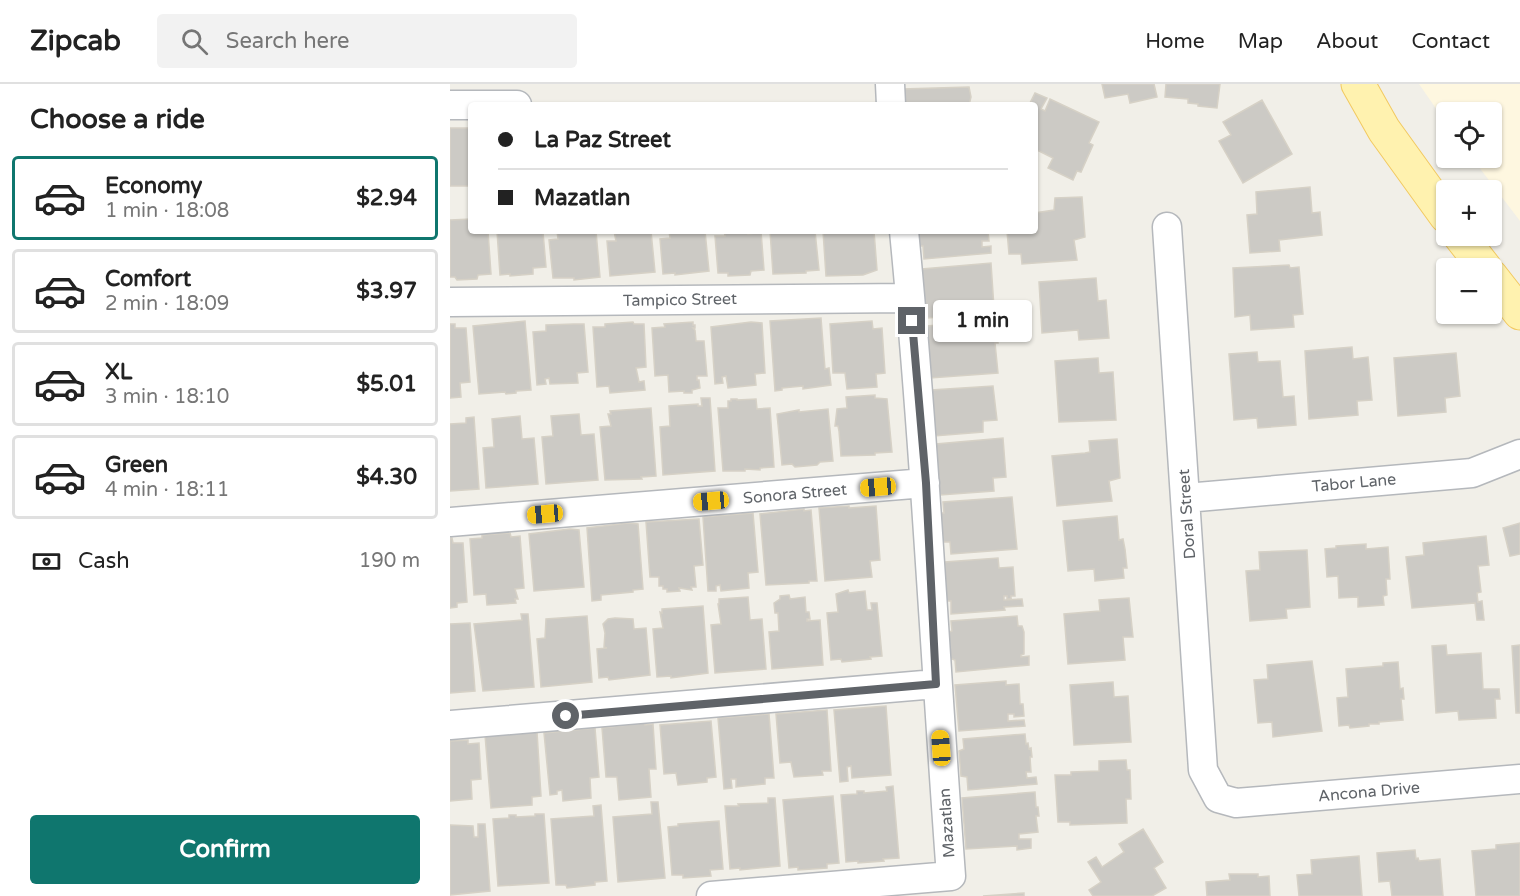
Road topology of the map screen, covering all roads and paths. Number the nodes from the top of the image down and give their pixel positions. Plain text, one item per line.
1 (491, 84) edge
2 (890, 84) edge
3 (1358, 84) edge
4 (490, 102) edge
5 (891, 102) edge
6 (450, 105) edge
7 (468, 105) edge
8 (1436, 202) edge
9 (1167, 227) dead end
10 (904, 234) edge
11 (1468, 246) edge
12 (1477, 258) edge
13 (1502, 290) edge
14 (910, 298) junction
15 (450, 302) edge
16 (1520, 313) edge
17 (1520, 454) edge
18 (926, 483) junction
19 (1186, 498) junction
20 (450, 522) edge
21 (936, 684) junction
22 (450, 725) edge
23 (1520, 779) edge
24 (1218, 798) joint
25 (711, 896) edge

1 - 4 street
2 - 5 street
3 - 8 main road
6 - 7 street
9 - 19 street, Doral Street
10 - 14 street, Mazatlan
11 - 12 main road
13 - 16 main road
14 - 15 street, Tampico Street
14 - 18 street, Mazatlan
17 - 19 street, Tabor Lane
18 - 20 street, Sonora Street
18 - 21 street, Mazatlan
19 - 24 street, Doral Street
21 - 22 street
21 - 25 street, Mazatlan
23 - 24 street, Ancona Drive

